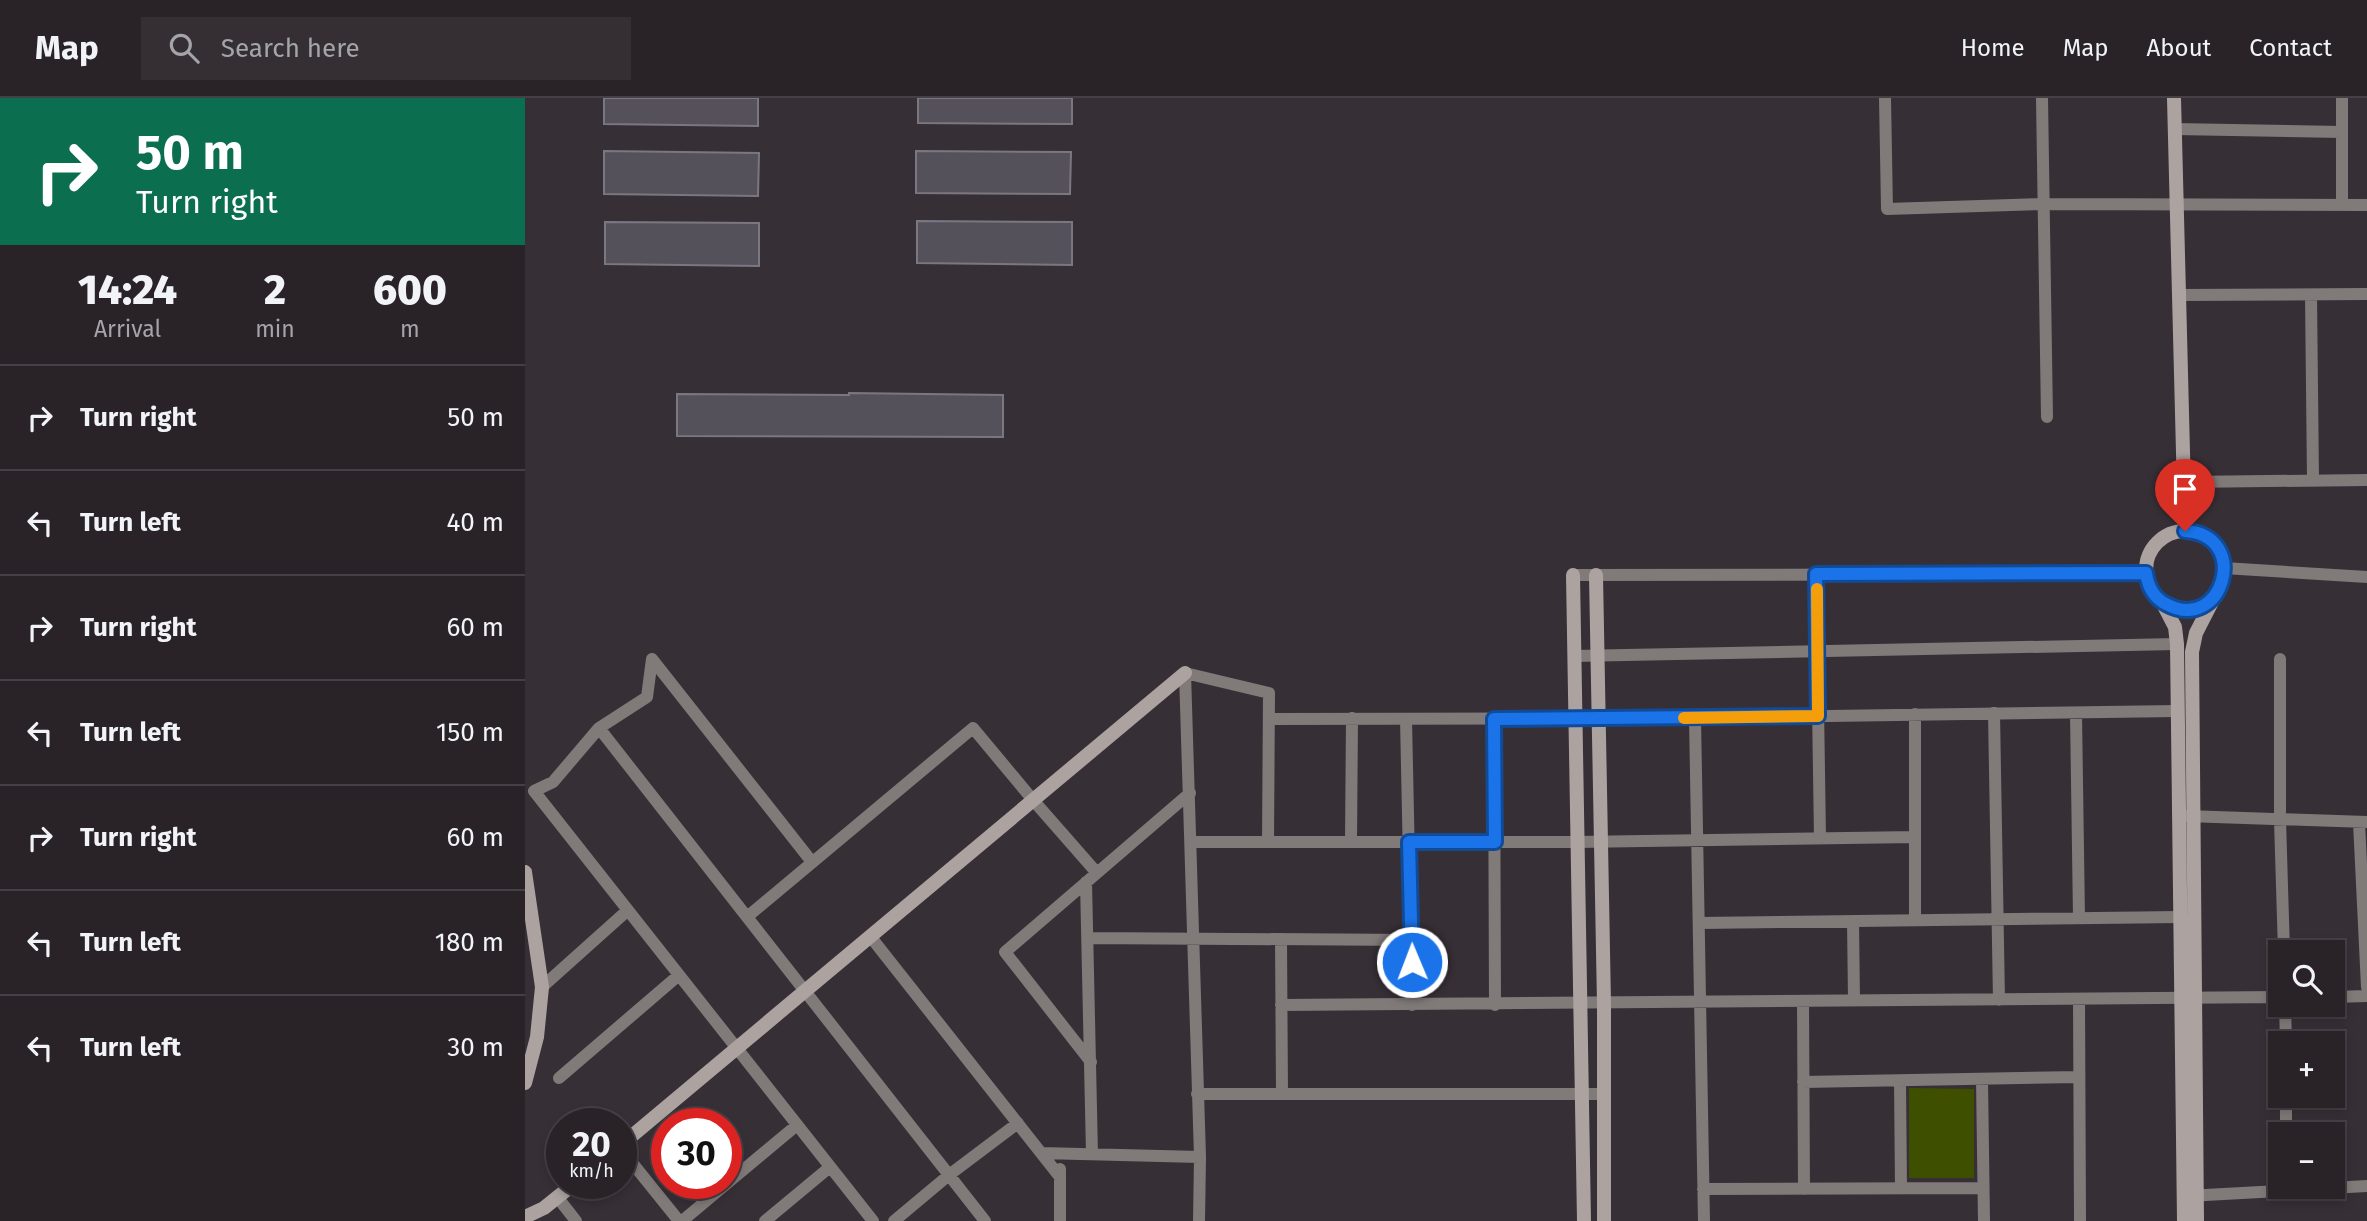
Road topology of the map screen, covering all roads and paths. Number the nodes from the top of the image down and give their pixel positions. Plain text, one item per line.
1 (1885, 98) edge
2 (2042, 98) edge
3 (2174, 98) edge
4 (2342, 98) edge
5 (2175, 130) junction
6 (2342, 132) junction
7 (2043, 204) junction
8 (2176, 204) junction
9 (2342, 205) junction
10 (2367, 205) edge
11 (2367, 294) edge
12 (2179, 295) junction
13 (2311, 295) junction
14 (2047, 417) dead end
15 (2313, 480) junction
16 (2367, 480) edge
17 (2185, 482) junction
18 (2185, 531) junction
19 (2224, 569) junction
20 (2146, 573) junction
21 (1816, 574) junction
22 (1573, 575) joint
23 (1596, 575) junction
24 (2367, 577) edge
25 (2214, 598) junction
26 (2162, 602) junction
27 (2177, 644) junction
28 (1817, 651) junction
29 (1597, 655) junction
30 (1574, 656) junction
31 (2280, 659) dead end
32 (1185, 673) junction
33 (2177, 711) junction
34 (1994, 713) junction
35 (2076, 713) junction
36 (1915, 714) junction
37 (1818, 716) junction
38 (1352, 718) junction
39 (1600, 718) junction
40 (1695, 718) junction
41 (1269, 719) junction
42 (1406, 719) junction
43 (1494, 719) junction
44 (1574, 719) junction
45 (599, 728) junction
46 (1190, 793) junction
47 (1033, 800) junction
48 (2178, 816) junction
49 (2194, 817) junction
50 (2280, 820) junction
51 (2363, 822) edge
52 (1915, 837) junction
53 (1820, 838) junction
54 (1697, 840) junction
55 (1600, 841) junction
56 (1191, 842) junction
57 (1268, 842) junction
58 (1351, 842) junction
59 (1409, 842) junction
60 (1495, 842) junction
61 (1576, 842) junction
62 (812, 862) junction
63 (525, 872) edge
64 (1097, 873) junction
65 (1086, 882) junction
66 (628, 910) junction
67 (2180, 916) junction
68 (747, 917) junction
69 (2079, 918) junction
70 (1998, 919) junction
71 (1916, 920) junction
72 (1853, 921) junction
73 (1699, 923) junction
74 (870, 936) junction
75 (1088, 938) junction
76 (1192, 939) junction
77 (1281, 939) junction
78 (1412, 940) junction
79 (2284, 940) edge
80 (679, 975) junction
81 (542, 987) junction
82 (2367, 987) edge
83 (805, 991) junction
84 (2367, 996) edge
85 (2268, 997) edge
86 (2345, 997) edge
87 (2188, 998) junction
88 (1999, 999) junction
89 (2079, 999) junction
90 (1854, 1000) junction
91 (1803, 1002) junction
92 (1700, 1003) junction
93 (1579, 1004) junction
94 (1605, 1004) junction
95 (1282, 1005) junction
96 (1412, 1005) junction
97 (1495, 1005) junction
98 (736, 1048) junction
99 (1091, 1062) junction
100 (2079, 1077) junction
101 (559, 1078) dead end
102 (1982, 1079) junction
103 (1900, 1081) junction
104 (525, 1083) edge
105 (1804, 1083) junction
106 (1581, 1093) junction
107 (1197, 1094) junction
108 (1282, 1094) junction
109 (1604, 1094) junction
110 (1018, 1123) junction
111 (797, 1125) junction
112 (637, 1133) edge
113 (1041, 1153) junction
114 (1060, 1154) junction
115 (1092, 1154) junction
116 (1200, 1157) junction
117 (637, 1167) edge
118 (830, 1167) junction
119 (949, 1175) junction
120 (1060, 1177) junction
121 (2367, 1186) edge
122 (2345, 1187) edge
123 (1901, 1188) junction
124 (1983, 1188) junction
125 (1703, 1189) junction
126 (1804, 1189) junction
127 (2268, 1190) edge
128 (2190, 1196) junction
129 (557, 1199) edge
130 (559, 1199) edge
131 (525, 1217) edge
132 (576, 1221) edge
133 (681, 1221) edge
134 (765, 1221) edge
135 (873, 1221) edge
136 (894, 1221) edge
137 (985, 1221) edge
138 (1060, 1221) edge
139 (1199, 1221) edge
140 (1584, 1221) edge
141 (1604, 1221) edge
142 (1704, 1221) edge
143 (1984, 1221) edge
144 (2080, 1221) edge
145 (2184, 1221) edge
146 (2197, 1221) edge

1 - 7 street
2 - 7 street
3 - 5 street
4 - 6 street
5 - 6 street
5 - 8 street
6 - 9 street
7 - 8 street
7 - 14 street
8 - 9 street
8 - 12 street
9 - 10 street
11 - 13 street
12 - 13 street
12 - 17 street
13 - 15 street
15 - 16 street
15 - 17 street
17 - 18 street
18 - 19 street
18 - 20 street
19 - 24 street
19 - 25 street
20 - 21 street
20 - 26 street
21 - 23 street
21 - 28 street
22 - 23 street
22 - 30 street
23 - 29 street
25 - 26 street
25 - 49 street
26 - 27 street
27 - 28 street
27 - 33 street
28 - 29 street
28 - 37 street
29 - 30 street
29 - 39 street
30 - 44 street
31 - 50 street
32 - 41 street
32 - 46 street
32 - 47 street
33 - 35 street
33 - 48 street
34 - 35 street
34 - 36 street
34 - 70 street
35 - 69 street
36 - 37 street
36 - 52 street
37 - 40 street
37 - 53 street
38 - 41 street
38 - 42 street
38 - 58 street
39 - 40 street
39 - 44 street
39 - 55 street
40 - 54 street
41 - 57 street
42 - 43 street
42 - 59 street
43 - 44 street
43 - 60 street
44 - 61 street
45 - 62 street
45 - 66 street
45 - 68 street
46 - 56 street
46 - 64 street
47 - 62 street
47 - 64 street
47 - 74 street
48 - 49 street
48 - 67 street
49 - 50 street
49 - 87 street
50 - 51 street
50 - 79 street
51 - 82 street
52 - 53 street
52 - 71 street
53 - 54 street
54 - 55 street
54 - 73 street
55 - 61 street
55 - 94 street
56 - 57 street
56 - 76 street
57 - 58 street
58 - 59 street
59 - 60 street
59 - 78 street
60 - 61 street
60 - 97 street
61 - 93 street
62 - 68 street
63 - 81 street
64 - 65 street
65 - 75 street
65 - 99 street
66 - 80 street
66 - 81 street
67 - 69 street
67 - 87 street
68 - 83 street
69 - 70 street
70 - 71 street
70 - 88 street
71 - 72 street
72 - 73 street
72 - 90 street
73 - 92 street
74 - 83 street
74 - 110 street
75 - 76 street
75 - 99 street
76 - 77 street
76 - 107 street
77 - 78 street
77 - 95 street
78 - 96 street
80 - 98 street
80 - 101 street
81 - 104 street
83 - 98 street
83 - 119 street
84 - 86 street
85 - 87 street
87 - 89 street
87 - 128 street
88 - 89 street
88 - 90 street
89 - 100 street
90 - 91 street
91 - 92 street
91 - 105 street
92 - 94 street
92 - 125 street
93 - 94 street
93 - 97 street
93 - 106 street
94 - 109 street
95 - 96 street
95 - 108 street
96 - 97 street
98 - 111 street
98 - 112 street
99 - 115 street
100 - 102 street
100 - 144 street
102 - 103 street
102 - 124 street
103 - 105 street
103 - 123 street
105 - 126 street
106 - 108 street
106 - 109 street
106 - 140 street
107 - 108 street
107 - 116 street
109 - 141 street
110 - 113 street
110 - 119 street
111 - 118 street
111 - 133 street
113 - 114 street
113 - 120 street
114 - 115 street
114 - 120 street
115 - 116 street
116 - 139 street
117 - 133 street
118 - 134 street
118 - 135 street
119 - 136 street
119 - 137 street
120 - 138 street
121 - 122 street
123 - 124 street
123 - 126 street
124 - 143 street
125 - 126 street
125 - 142 street
127 - 128 street
128 - 145 street
128 - 146 street
129 - 131 street
130 - 132 street

